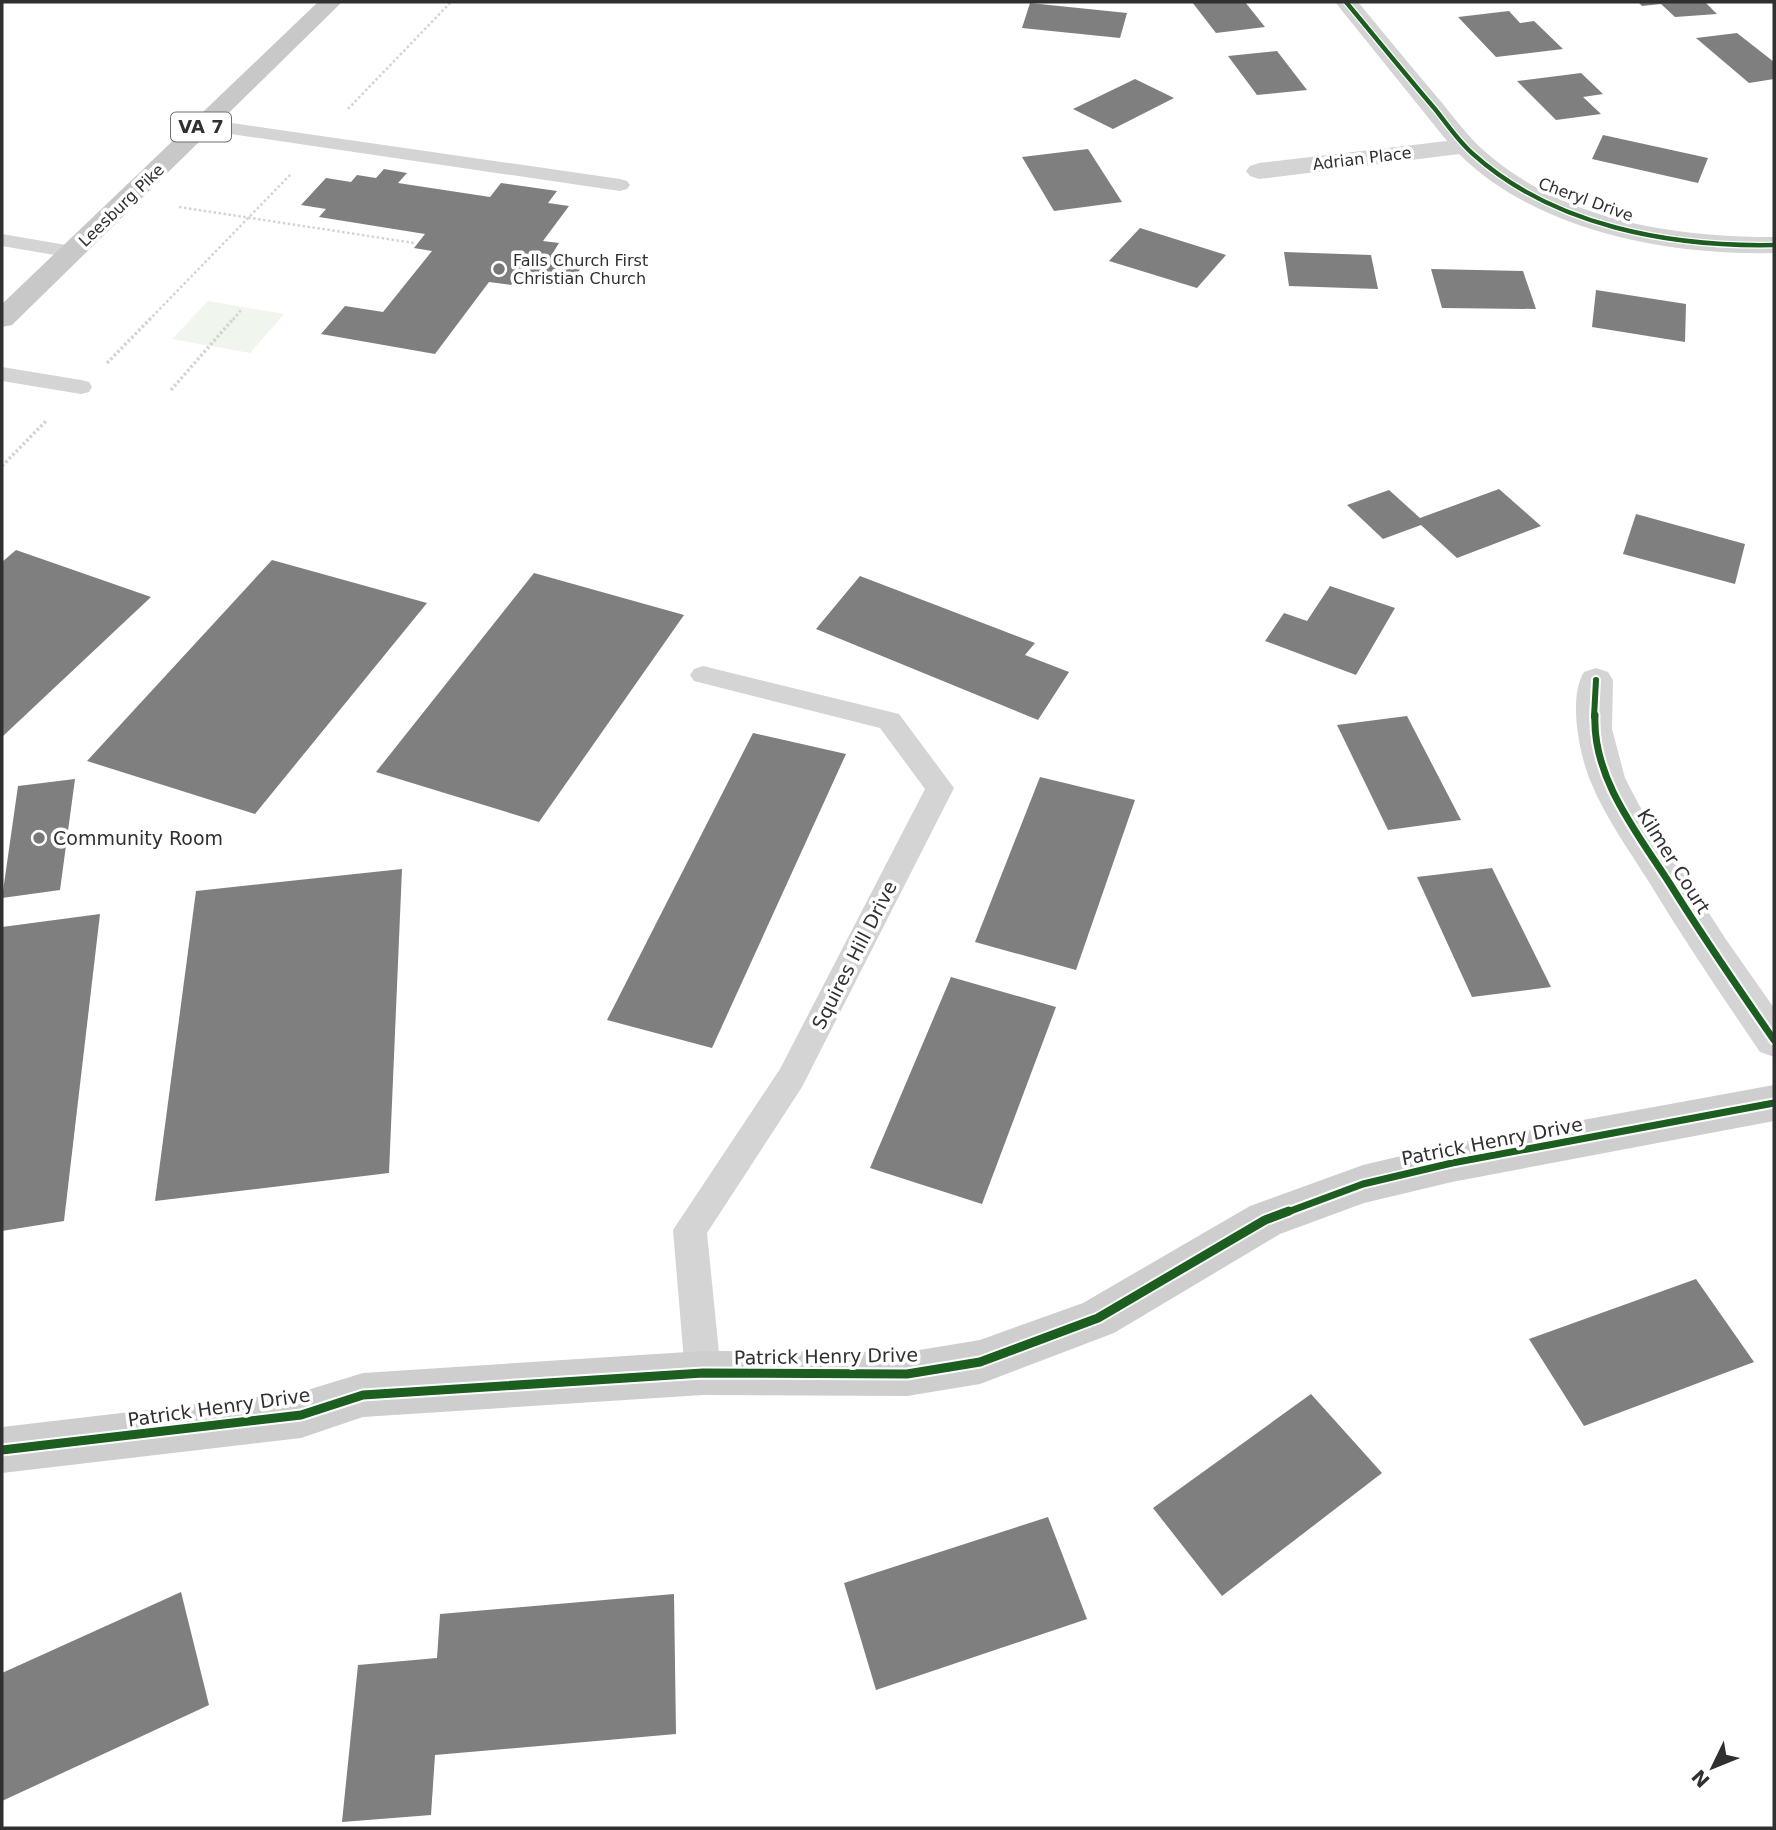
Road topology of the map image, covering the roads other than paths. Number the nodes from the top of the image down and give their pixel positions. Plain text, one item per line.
1 (331, 2) edge
2 (1346, 2) edge
3 (204, 125) junction
4 (1465, 146) junction
5 (1259, 171) dead end
6 (620, 186) dead end
7 (2, 240) edge
8 (1774, 245) edge
9 (72, 253) junction
10 (2, 319) edge
11 (2, 374) edge
12 (81, 387) road end
13 (703, 675) dead end
14 (1596, 680) dead end
15 (1774, 1040) edge
16 (1774, 1103) edge
17 (703, 1373) junction
18 (2, 1450) edge

1 - 3 main road, Leesburg Pike / VA 7
2 - 4 street, Cheryl Drive
3 - 6 lane
3 - 9 main road, Leesburg Pike / VA 7
4 - 5 street, Adrian Place
4 - 8 street, Cheryl Drive
7 - 9 lane
9 - 10 main road, Leesburg Pike / VA 7
11 - 12 lane
13 - 17 lane, Squires Hill Drive
14 - 15 street, Kilmer Court
16 - 17 street, Patrick Henry Drive
17 - 18 street, Patrick Henry Drive

